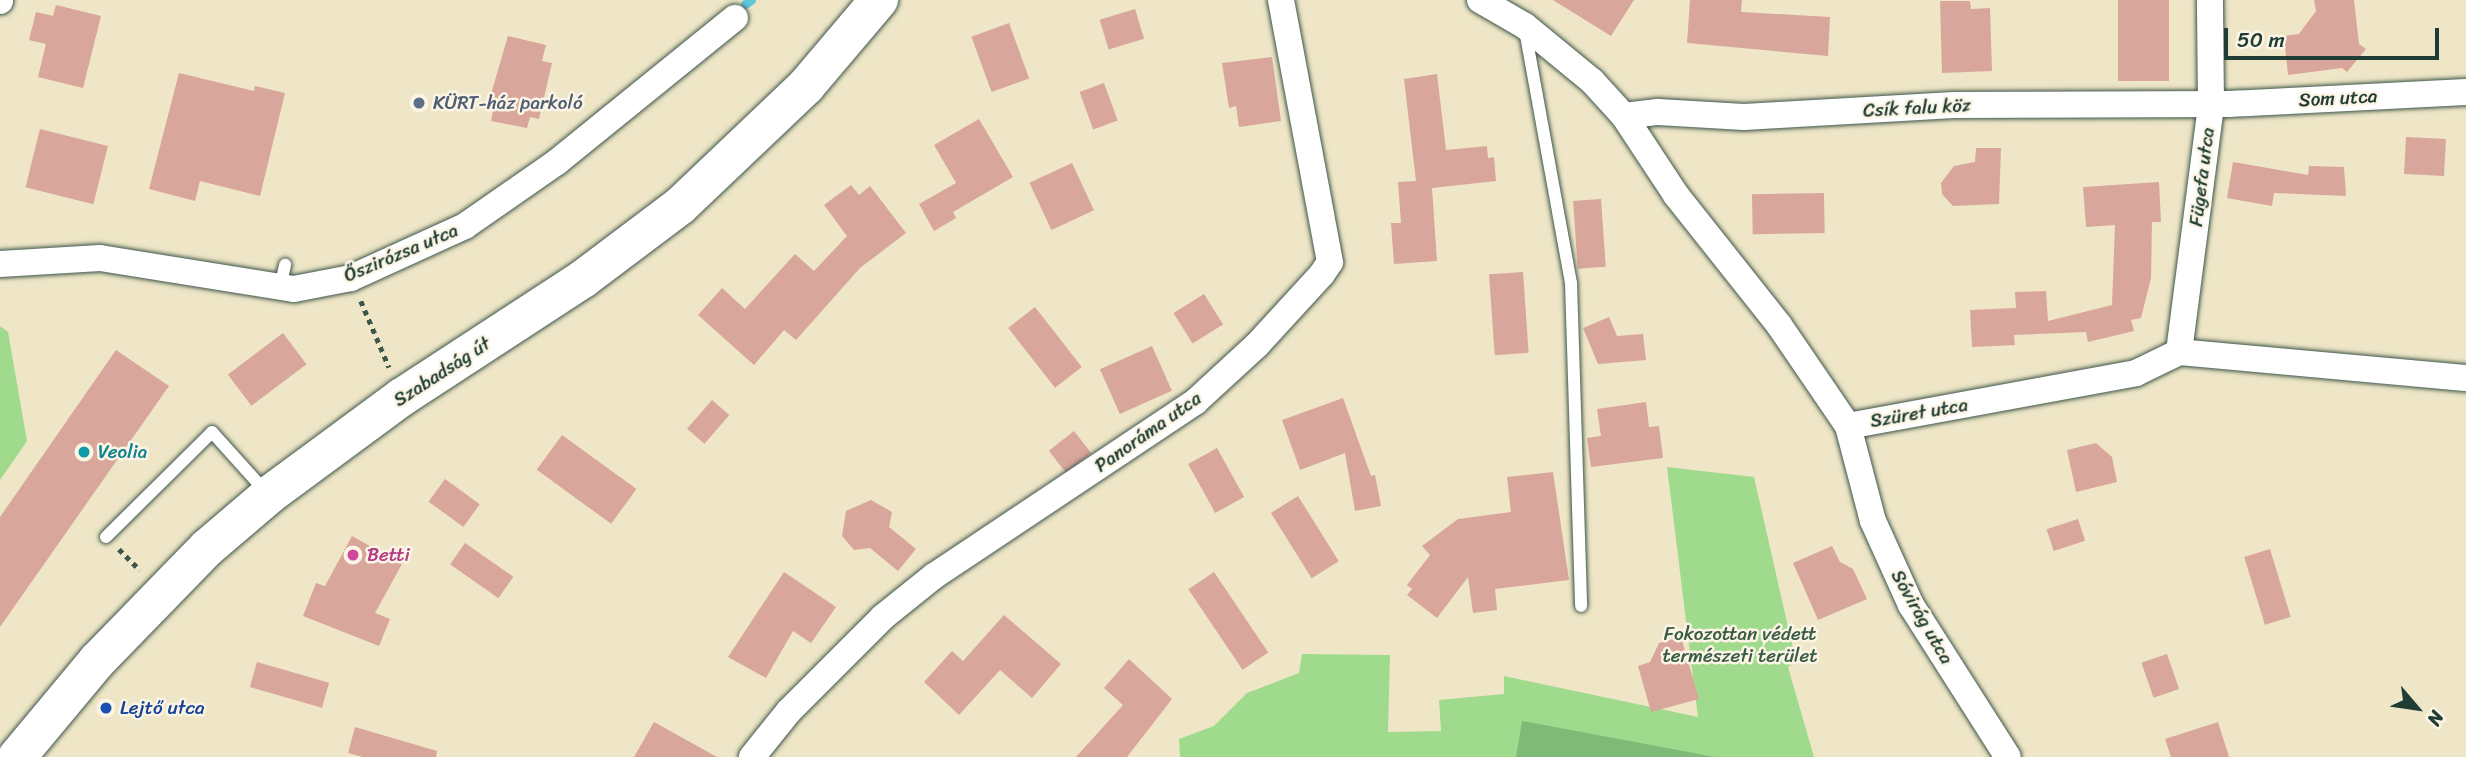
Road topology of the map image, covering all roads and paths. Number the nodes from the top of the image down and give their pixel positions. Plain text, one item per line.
1 (878, 0) edge
2 (1281, 0) edge
3 (1481, 0) edge
4 (2210, 0) edge
5 (735, 18) dead end
6 (1525, 26) junction
7 (2466, 92) edge
8 (2211, 104) junction
9 (1623, 116) junction
10 (0, 264) edge
11 (351, 278) junction
12 (2179, 352) junction
13 (2466, 378) edge
14 (402, 397) junction
15 (1848, 426) junction
16 (269, 495) junction
17 (106, 537) joint
18 (161, 590) junction
19 (1581, 606) dead end
20 (17, 757) edge
21 (751, 757) edge
22 (2008, 757) edge

1 - 14 main road, Szabadság út
2 - 21 street, Panoráma utca
3 - 6 street, Szüret utca
4 - 8 street, Fügefa utca
5 - 11 street, Őszirózsa utca
6 - 9 street, Szüret utca
6 - 19 lane
7 - 8 street, Som utca
8 - 9 street, Csík falu köz
8 - 12 street, Fügefa utca
9 - 15 street, Szüret utca
10 - 11 street, Őszirózsa utca
11 - 14 path
12 - 13 street
12 - 15 street, Szüret utca
14 - 16 main road, Szabadság út
15 - 22 street, Sóvirág utca
16 - 17 lane
16 - 18 main road, Szabadság út
17 - 18 path
18 - 20 main road, Szabadság út

